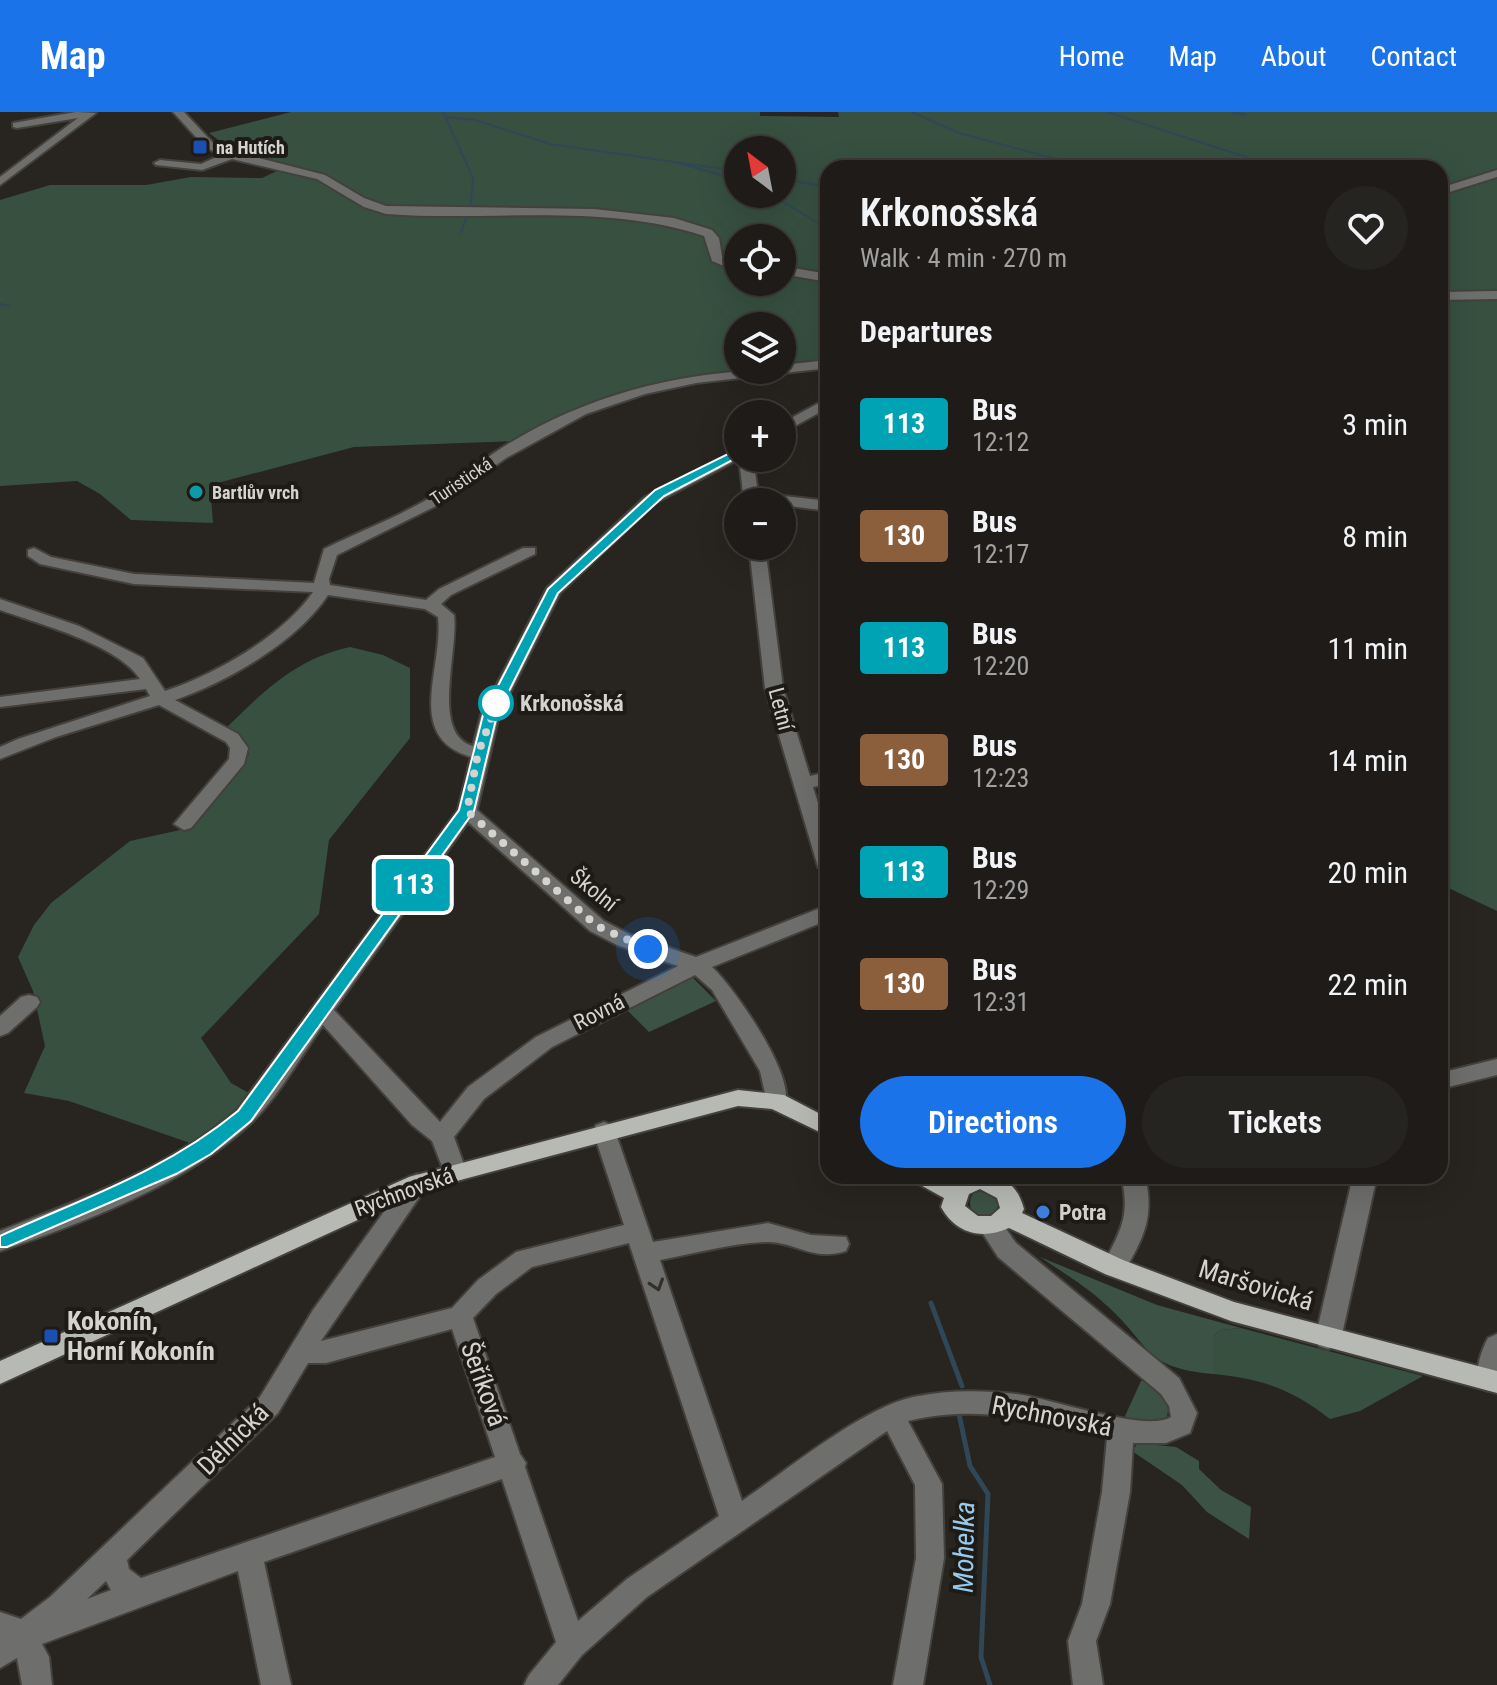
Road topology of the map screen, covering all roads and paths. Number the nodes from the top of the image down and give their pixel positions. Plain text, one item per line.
1 (92, 112) edge
2 (178, 112) edge
3 (17, 125) dead end
4 (231, 155) junction
5 (160, 163) dead end
6 (1497, 173) edge
7 (0, 182) edge
8 (1448, 189) edge
9 (724, 262) edge
10 (796, 272) edge
11 (820, 277) edge
12 (1497, 295) edge
13 (1448, 296) edge
14 (820, 365) edge
15 (796, 368) edge
16 (724, 377) edge
17 (820, 410) edge
18 (796, 422) edge
19 (724, 461) edge
20 (796, 503) edge
21 (820, 505) edge
22 (529, 551) dead end
23 (34, 553) dead end
24 (759, 560) edge
25 (323, 589) junction
26 (0, 604) edge
27 (430, 605) junction
28 (157, 691) junction
29 (0, 702) edge
30 (478, 753) junction
31 (0, 754) edge
32 (820, 780) edge
33 (803, 783) junction
34 (467, 811) junction
35 (184, 824) dead end
36 (820, 840) edge
37 (820, 915) edge
38 (697, 965) junction
39 (29, 1002) dead end
40 (322, 1011) junction
41 (0, 1028) edge
42 (1497, 1067) edge
43 (1448, 1079) edge
44 (776, 1101) junction
45 (820, 1124) edge
46 (604, 1131) junction
47 (442, 1136) junction
48 (455, 1173) junction
49 (417, 1183) junction
50 (938, 1184) edge
51 (964, 1184) edge
52 (1006, 1184) edge
53 (1135, 1184) edge
54 (1363, 1184) edge
55 (955, 1193) junction
56 (999, 1221) junction
57 (0, 1241) edge
58 (643, 1242) junction
59 (837, 1244) dead end
60 (1114, 1267) junction
61 (460, 1316) junction
62 (1328, 1339) junction
63 (1497, 1345) edge
64 (301, 1352) junction
65 (0, 1373) edge
66 (1493, 1381) edge
67 (891, 1414) junction
68 (1121, 1429) junction
69 (513, 1463) junction
70 (734, 1519) junction
71 (248, 1554) junction
72 (113, 1555) junction
73 (141, 1591) junction
74 (7, 1640) edge
75 (572, 1645) junction
76 (37, 1685) edge
77 (276, 1685) edge
78 (539, 1685) edge
79 (908, 1685) edge
80 (1088, 1685) edge

1 - 3 street
1 - 7 street
2 - 4 street
4 - 5 street
4 - 9 street
6 - 8 street
10 - 11 street
12 - 13 street
14 - 15 street, Turistická
16 - 25 street, Turistická
17 - 18 street
19 - 30 street
20 - 21 street
22 - 27 street
23 - 25 street
24 - 33 street, Letní
25 - 27 street
25 - 28 street, Turistická
26 - 28 street
27 - 30 street
28 - 29 street
28 - 31 street, Turistická
28 - 35 street
30 - 34 street
32 - 33 street
33 - 36 street, Letní
34 - 38 street, Školní
34 - 40 street
37 - 38 street, Rovná
38 - 44 street, Školní
38 - 47 street, Rovná
39 - 41 street
40 - 47 street
40 - 57 street
42 - 43 street
44 - 45 main road, Rychnovská
44 - 46 main road, Rychnovská
46 - 48 main road, Rychnovská
46 - 58 street
47 - 48 street
48 - 49 main road, Rychnovská
49 - 64 street, Dělnická
49 - 65 main road, Rychnovská
50 - 55 main road
51 - 55 main road
52 - 56 main road
53 - 60 street
54 - 62 street
55 - 56 main road, Maršovická
56 - 60 main road, Maršovická
56 - 68 street, Rychnovská
58 - 59 street, Šeříková
58 - 61 street, Šeříková
58 -> 70 street
60 - 62 main road, Maršovická
61 - 64 street
61 - 69 street, Šeříková
62 - 66 main road, Maršovická
63 - 66 street
64 - 72 street, Dělnická
67 - 68 street, Rychnovská
67 - 70 street, Rychnovská
67 - 79 street
68 - 80 street
69 - 71 street
69 - 75 street, Šeříková
70 - 75 street, Rychnovská
71 - 73 street
71 - 77 street
72 - 73 street
72 - 74 street, Dělnická
73 - 74 street
74 - 76 street
75 - 78 street, Rychnovská

